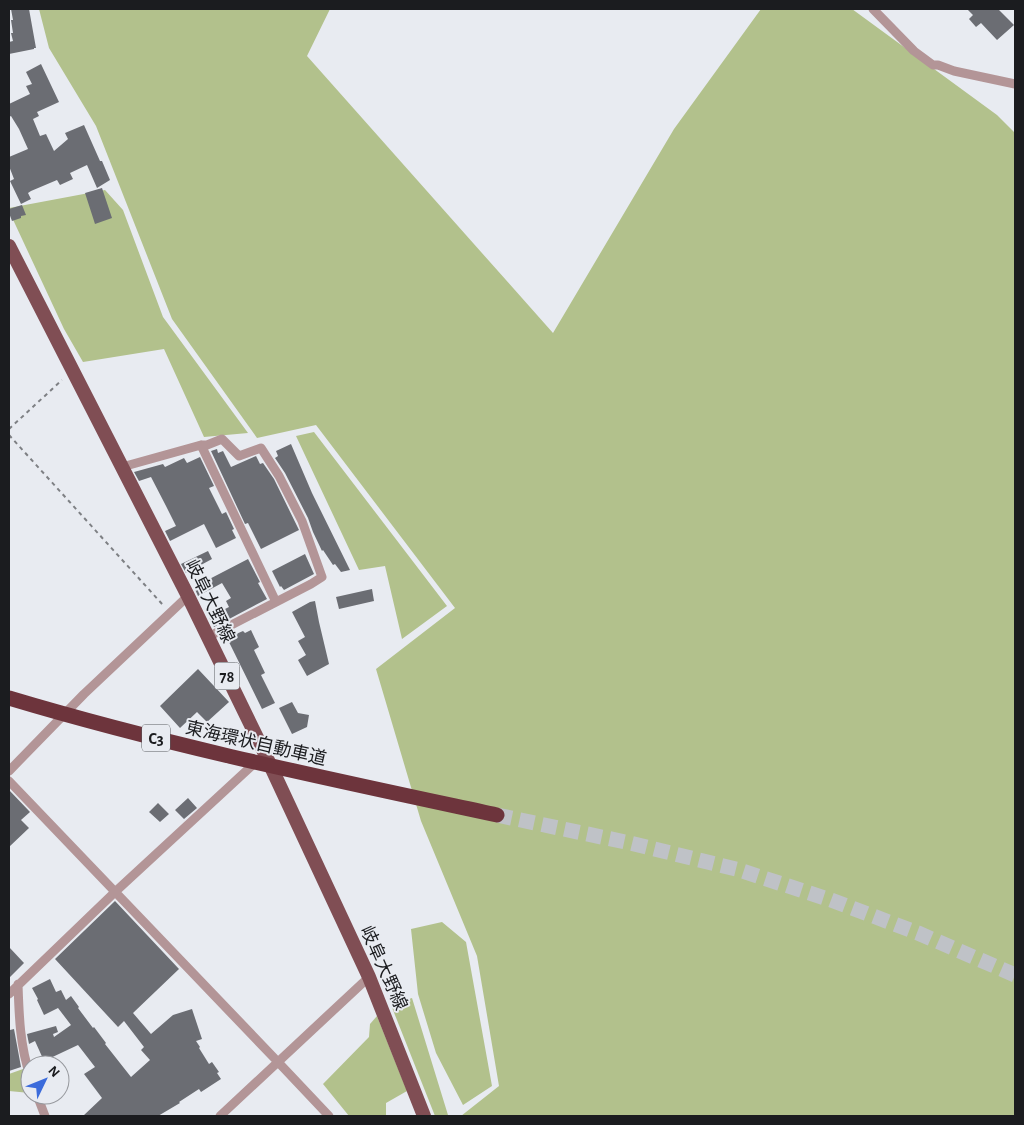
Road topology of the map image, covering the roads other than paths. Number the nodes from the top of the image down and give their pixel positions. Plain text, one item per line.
1 (873, 9) edge
2 (1015, 84) edge
3 (9, 246) edge
4 (201, 444) junction
5 (122, 467) junction
6 (188, 596) junction
7 (276, 602) junction
8 (208, 637) junction
9 (9, 698) edge
10 (265, 754) junction
11 (9, 771) edge
12 (9, 781) edge
13 (497, 815) tunnel mouth
14 (115, 892) junction
15 (369, 977) junction
16 (18, 984) junction
17 (9, 994) edge
18 (25, 1055) edge
19 (278, 1062) junction
20 (220, 1116) edge
21 (329, 1116) edge
22 (424, 1116) edge

1 - 2 street
3 - 5 main road, 岐阜大野線 / 78
4 - 5 street
4 - 7 street
4 - 7 street
5 - 6 main road, 岐阜大野線 / 78
6 - 8 main road, 岐阜大野線 / 78
6 - 11 street
7 - 8 street
8 - 10 main road, 岐阜大野線 / 78
9 - 13 highway, 東海環状自動車道 / C3
10 - 14 street
10 - 15 main road, 岐阜大野線 / 78
12 - 14 street
14 - 16 street
14 - 19 street
15 - 19 street
15 - 22 main road, 岐阜大野線 / 78
16 - 17 street
16 - 18 street
19 - 20 street
19 - 21 street

